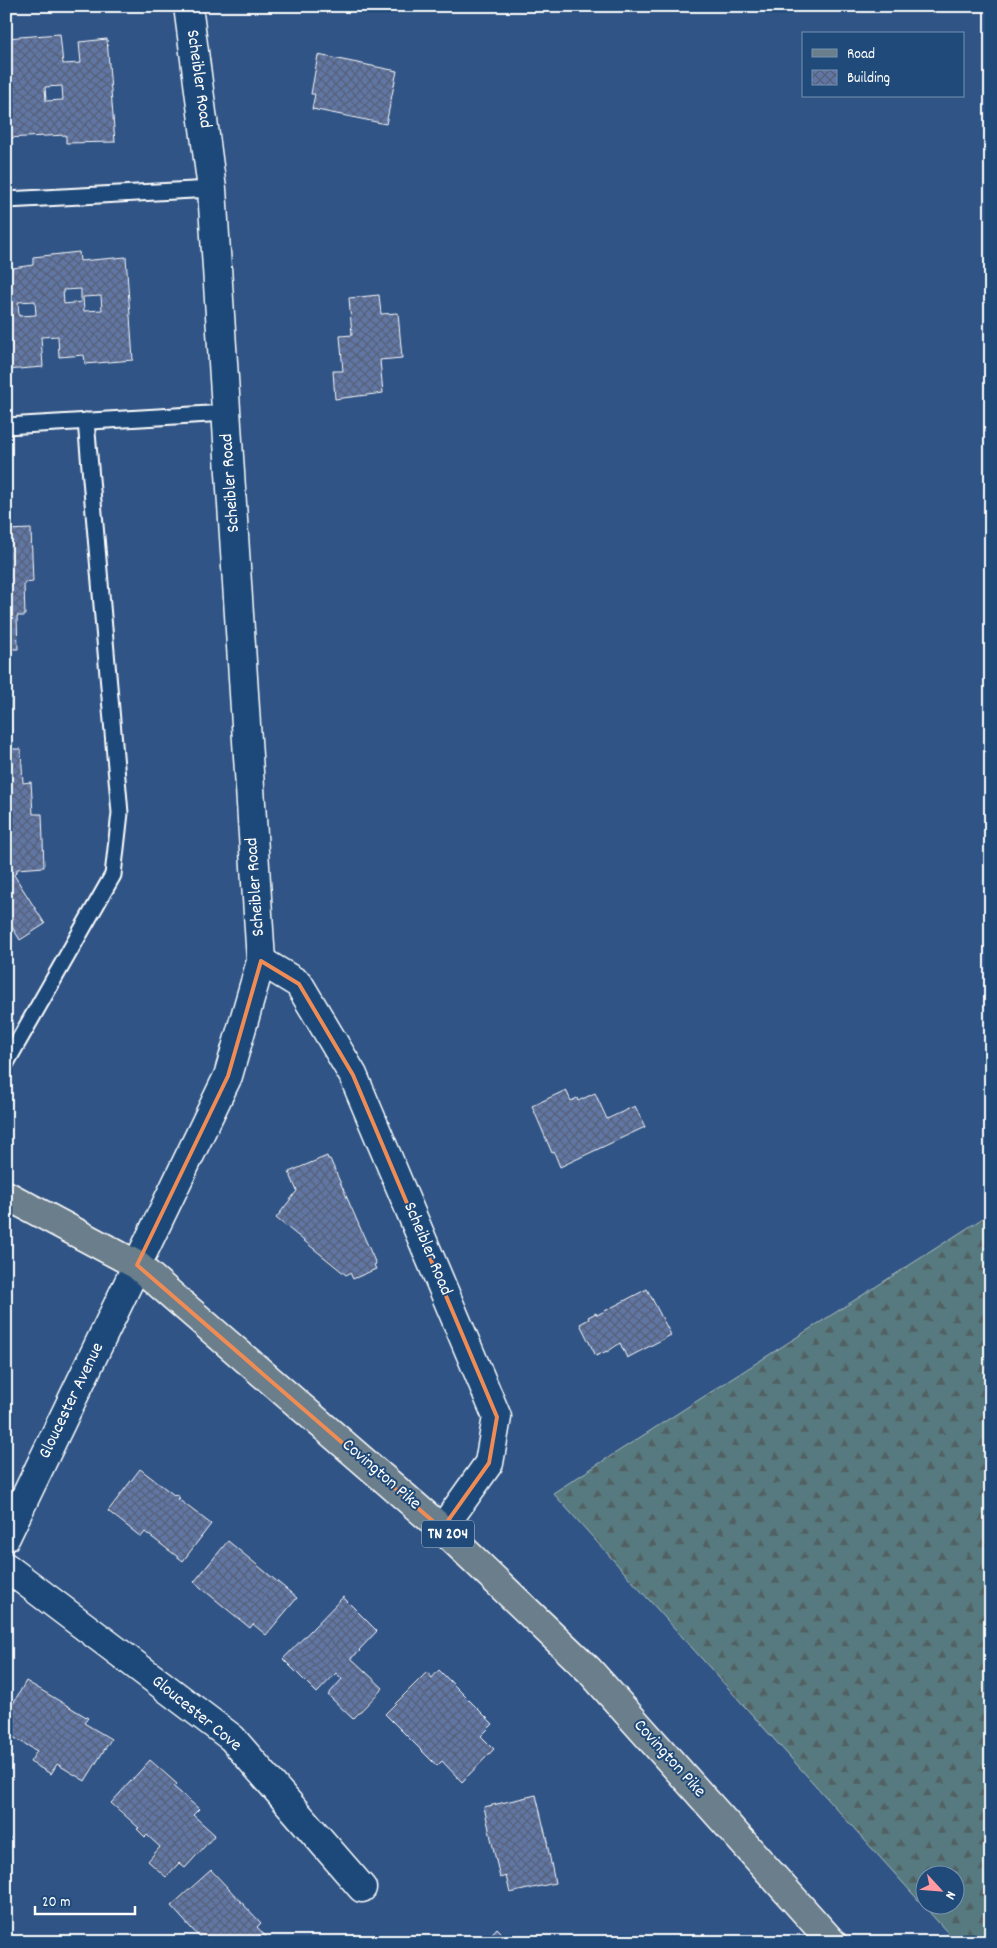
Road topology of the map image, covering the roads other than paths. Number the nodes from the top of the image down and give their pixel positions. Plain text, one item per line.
1 (188, 6) edge
2 (212, 189) junction
3 (6, 200) edge
4 (226, 413) junction
5 (86, 421) junction
6 (6, 426) edge
7 (261, 961) junction
8 (6, 1063) edge
9 (6, 1195) edge
10 (137, 1265) junction
11 (442, 1529) junction
12 (6, 1537) edge
13 (6, 1567) edge
14 (362, 1888) dead end
15 (832, 1942) edge

1 - 2 street, Scheibler Road
2 - 3 lane
2 - 4 street, Scheibler Road
4 - 5 lane
4 - 7 street, Scheibler Road
5 - 6 lane
5 - 8 lane
7 - 10 street, Scheibler Road
7 - 11 street, Scheibler Road
9 - 10 main road, Covington Pike / TN 204
10 - 11 main road, Covington Pike / TN 204
10 - 12 street, Gloucester Avenue
11 - 15 main road, Covington Pike / TN 204
13 - 14 street, Gloucester Cove

